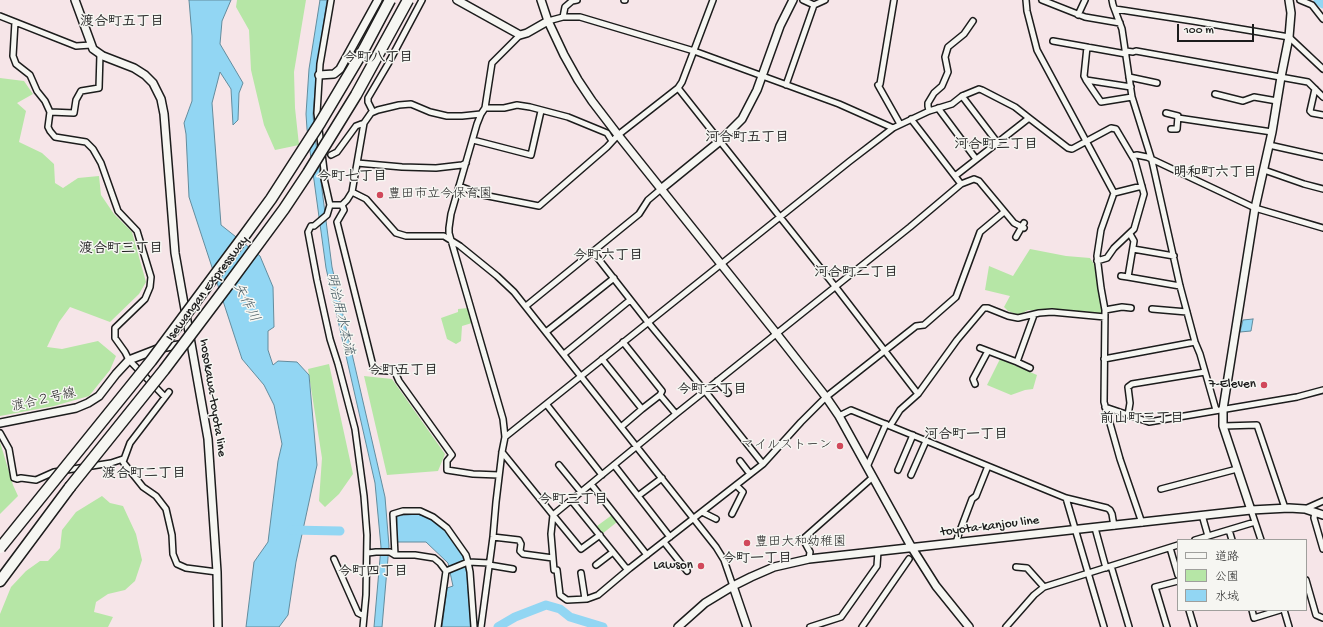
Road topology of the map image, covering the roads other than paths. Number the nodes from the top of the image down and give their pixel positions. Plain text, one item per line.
1 (75, 0) edge
2 (331, 0) edge
3 (378, 0) edge
4 (390, 0) edge
5 (408, 0) edge
6 (422, 0) edge
7 (457, 0) edge
8 (541, 0) edge
9 (577, 0) edge
10 (713, 0) edge
11 (793, 0) edge
12 (803, 0) edge
13 (825, 0) edge
14 (894, 0) edge
15 (1026, 0) edge
16 (1042, 0) edge
17 (1084, 0) edge
18 (1112, 0) edge
19 (1289, 0) edge
20 (1300, 0) edge
21 (1052, 2) edge
22 (814, 5) junction
23 (1115, 9) junction
24 (1078, 15) junction
25 (0, 16) edge
26 (563, 17) junction
27 (1323, 19) edge
28 (548, 21) junction
29 (973, 21) dead end
30 (15, 22) junction
31 (1120, 23) junction
32 (520, 35) junction
33 (1289, 37) junction
34 (1053, 41) dead end
35 (91, 45) junction
36 (1087, 47) junction
37 (694, 51) junction
38 (1126, 52) junction
39 (100, 54) junction
40 (1323, 70) edge
41 (320, 75) junction
42 (762, 76) junction
43 (1129, 77) junction
44 (1281, 77) junction
45 (1086, 80) junction
46 (1157, 83) dead end
47 (786, 85) junction
48 (1130, 87) junction
49 (678, 88) junction
50 (1315, 89) junction
51 (1215, 94) dead end
52 (962, 96) junction
53 (1323, 96) edge
54 (1132, 97) junction
55 (1277, 101) junction
56 (485, 108) junction
57 (938, 108) junction
58 (541, 111) junction
59 (929, 111) junction
60 (50, 112) junction
61 (373, 112) junction
62 (1166, 113) dead end
63 (481, 114) junction
64 (1323, 115) edge
65 (1029, 118) junction
66 (1178, 118) junction
67 (911, 119) junction
68 (364, 123) junction
69 (900, 124) junction
70 (894, 128) junction
71 (1171, 129) dead end
72 (1272, 132) junction
73 (618, 135) junction
74 (473, 140) junction
75 (612, 141) junction
76 (720, 141) junction
77 (1086, 141) junction
78 (997, 142) junction
79 (1269, 145) junction
80 (332, 155) dead end
81 (1132, 156) junction
82 (1323, 157) edge
83 (976, 159) junction
84 (1152, 161) junction
85 (357, 163) junction
86 (466, 163) junction
87 (1264, 170) junction
88 (955, 176) junction
89 (961, 184) junction
90 (459, 186) junction
91 (1142, 186) junction
92 (1323, 188) edge
93 (661, 189) junction
94 (352, 192) junction
95 (1114, 193) junction
96 (330, 205) junction
97 (342, 205) junction
98 (1255, 208) junction
99 (1004, 212) junction
100 (780, 217) junction
101 (1323, 228) edge
102 (1130, 234) junction
103 (1016, 237) dead end
104 (451, 240) junction
105 (1133, 249) junction
106 (593, 252) junction
107 (1174, 256) junction
108 (1097, 261) junction
109 (721, 264) junction
110 (1121, 276) dead end
111 (1128, 277) junction
112 (614, 278) junction
113 (836, 286) junction
114 (1180, 286) junction
115 (630, 300) junction
116 (526, 306) junction
117 (1131, 308) dead end
118 (1152, 309) dead end
119 (1105, 310) junction
120 (1187, 312) junction
121 (1034, 315) junction
122 (1105, 317) junction
123 (648, 322) junction
124 (546, 332) junction
125 (776, 333) junction
126 (191, 342) junction
127 (623, 342) junction
128 (1195, 342) junction
129 (980, 348) dead end
130 (885, 350) junction
131 (988, 351) junction
132 (564, 354) junction
133 (602, 359) junction
134 (1104, 359) junction
135 (128, 360) junction
136 (1017, 362) junction
137 (1030, 368) dead end
138 (1205, 372) junction
139 (581, 376) junction
140 (717, 381) junction
141 (975, 384) dead end
142 (1323, 390) edge
143 (705, 391) junction
144 (168, 392) dead end
145 (728, 393) dead end
146 (918, 394) junction
147 (660, 395) junction
148 (165, 397) junction
149 (826, 397) junction
150 (547, 405) junction
151 (1105, 407) junction
152 (642, 409) junction
153 (1220, 410) junction
154 (676, 414) junction
155 (1128, 415) junction
156 (839, 416) junction
157 (0, 424) edge
158 (888, 425) junction
159 (1223, 426) junction
160 (621, 427) junction
161 (0, 433) edge
162 (913, 435) junction
163 (505, 437) junction
164 (926, 441) junction
165 (86, 442) junction
166 (636, 446) junction
167 (502, 452) junction
168 (123, 459) junction
169 (740, 462) dead end
170 (762, 464) junction
171 (559, 465) dead end
172 (614, 465) junction
173 (988, 466) junction
174 (867, 467) junction
175 (1237, 469) junction
176 (898, 470) dead end
177 (750, 474) junction
178 (499, 475) junction
179 (602, 475) junction
180 (911, 475) dead end
181 (873, 477) junction
182 (662, 478) junction
183 (590, 484) junction
184 (736, 485) junction
185 (1161, 489) dead end
186 (581, 492) junction
187 (638, 496) junction
188 (1066, 498) junction
189 (571, 500) junction
190 (1323, 501) edge
191 (1285, 508) junction
192 (1305, 509) junction
193 (1251, 510) junction
194 (702, 512) junction
195 (1315, 512) junction
196 (732, 514) dead end
197 (553, 515) junction
198 (1202, 515) junction
199 (1323, 515) edge
200 (694, 518) junction
201 (716, 519) dead end
202 (1255, 522) junction
203 (1142, 523) junction
204 (1114, 526) junction
205 (1095, 528) junction
206 (1075, 529) junction
207 (1229, 530) junction
208 (600, 535) junction
209 (1208, 536) junction
210 (493, 537) junction
211 (670, 537) junction
212 (0, 539) edge
213 (1198, 539) edge
214 (1232, 539) edge
215 (1261, 539) edge
216 (664, 542) junction
217 (956, 543) junction
218 (1177, 545) edge
219 (0, 548) edge
220 (912, 548) junction
221 (1170, 548) junction
222 (1323, 549) edge
223 (878, 551) junction
224 (613, 552) junction
225 (368, 553) junction
226 (392, 554) junction
227 (647, 555) junction
228 (553, 558) junction
229 (809, 558) junction
230 (334, 559) dead end
231 (909, 559) dead end
232 (14, 560) junction
233 (468, 562) junction
234 (489, 564) junction
235 (596, 565) dead end
236 (1016, 567) dead end
237 (1109, 567) junction
238 (630, 568) junction
239 (513, 569) dead end
240 (687, 570) dead end
241 (446, 571) junction
242 (217, 572) junction
243 (1177, 572) edge
244 (581, 573) dead end
245 (0, 574) edge
246 (1089, 574) junction
247 (0, 581) edge
248 (1177, 581) edge
249 (1307, 584) edge
250 (733, 586) junction
251 (1044, 587) junction
252 (585, 599) junction
253 (1189, 611) edge
254 (1252, 611) edge
255 (1277, 611) edge
256 (1284, 611) edge
257 (364, 616) junction
258 (1323, 618) edge
259 (218, 627) edge
260 (363, 627) edge
261 (438, 627) edge
262 (474, 627) edge
263 (481, 627) edge
264 (678, 627) edge
265 (747, 627) edge
266 (810, 627) edge
267 (862, 627) edge
268 (969, 627) edge
269 (1006, 627) edge
270 (1104, 627) edge
271 (1129, 627) edge
272 (1167, 627) edge
273 (1194, 627) edge
274 (1289, 627) edge

1 - 35 street, hosokawa-toyota line
2 - 41 street
3 - 41 street
4 - 165 highway, Isewangan Expressway, bridge
5 - 232 highway, Isewangan Expressway, bridge
6 - 61 street
7 - 32 street
8 - 28 street
9 - 26 street
10 - 37 street
11 - 42 street
12 - 22 street
13 - 22 street
14 - 69 street
15 - 77 street
16 - 21 street
17 - 24 street
18 - 23 street
19 - 33 street
20 - 27 street
21 - 24 street
22 - 47 street
23 - 31 street
23 - 33 street
24 - 31 street
25 - 30 street
26 - 28 street
26 - 37 street
28 - 32 street
28 - 73 street
29 - 59 street
30 - 35 street
30 - 60 street
31 - 38 street
32 - 56 street
33 - 40 street
33 - 44 street
34 - 36 street
35 - 39 street, hosokawa-toyota line
36 - 38 street
36 - 45 street
37 - 42 street
37 - 49 street
38 - 43 street
38 - 44 street
39 - 60 street
39 - 126 street, hosokawa-toyota line
41 - 96 street
42 - 47 street
42 - 76 street
43 - 46 street
43 - 48 street
44 - 50 street
44 - 55 street
45 - 48 street
45 - 54 street
47 - 70 street
48 - 54 street
49 - 73 street
49 - 76 street
50 - 53 street
50 - 64 street
51 - 55 street
52 - 57 street
52 - 65 street
52 - 78 street
54 - 84 street
55 - 72 street
56 - 58 street
56 - 63 street
57 - 59 street
57 - 83 street
58 - 74 street
58 - 75 street
59 - 67 street
60 - 135 street
61 - 63 street
61 - 68 street
62 - 66 street
63 - 74 street
65 - 77 street
65 - 78 street
66 - 71 street
66 - 72 street
67 - 69 street
67 - 88 street
68 - 80 street
68 - 85 street
69 - 70 street
70 - 100 street
72 - 79 street
73 - 75 street
73 - 93 street
74 - 86 street
75 - 90 street
76 - 93 street
76 - 100 street
77 - 81 street
77 - 95 street
78 - 83 street
79 - 82 street
79 - 87 street
81 - 84 street
81 - 91 street
83 - 88 street
84 - 98 street
84 - 107 street
85 - 86 street
85 - 94 street
86 - 90 street
87 - 92 street
87 - 98 street
88 - 89 street
89 - 99 street
89 - 113 street
90 - 104 street
91 - 95 street
91 - 102 street
93 - 106 street
93 - 109 street
94 - 97 street
94 - 104 street
95 - 108 street
96 - 97 street
96 - 225 street
97 - 178 street
98 - 101 street
98 - 153 street
99 - 103 street
99 - 130 street
100 - 109 street
100 - 113 street
102 - 105 street
102 - 108 street
104 - 116 street
104 - 163 street
105 - 107 street
105 - 111 street
106 - 112 street
106 - 116 street
107 - 114 street
108 - 119 street
109 - 123 street
109 - 125 street
110 - 111 street
111 - 114 street
112 - 115 street
112 - 124 street
113 - 125 street
113 - 130 street
114 - 120 street
115 - 123 street
115 - 132 street
116 - 124 street
117 - 119 street
118 - 120 street
119 - 122 street
120 - 128 street
121 - 122 street
121 - 136 street
121 - 146 street
122 - 134 street
123 - 127 street
123 - 143 street
124 - 132 street
125 - 140 street
125 - 149 street
126 - 135 street, 渡合２号線
126 - 242 street, hosokawa-toyota line
127 - 133 street
127 - 147 street
128 - 134 street
128 - 138 street
129 - 131 street
130 - 146 street
130 - 149 street
131 - 136 street
131 - 141 street
132 - 139 street
133 - 139 street
133 - 152 street
134 - 151 street
135 - 148 street
135 - 157 street, 渡合２号線
136 - 137 street
138 - 153 street
138 - 155 street
139 - 150 street
139 - 160 street
140 - 143 street
140 - 145 street
142 - 153 street
143 - 154 street
143 - 170 street
144 - 148 street
146 - 158 street
147 - 152 street
147 - 154 street
148 - 168 street
149 - 156 street
149 - 170 street
150 - 163 street
150 - 179 street
151 - 155 street
151 - 203 street
152 - 160 street
153 - 155 street
153 - 159 street
154 - 166 street
156 - 158 street
156 - 174 street
158 - 162 street
158 - 174 street
159 - 175 street
159 - 191 street
160 - 166 street
161 - 168 street
162 - 164 street
162 - 176 street
163 - 167 street
164 - 173 street
164 - 180 street
165 - 212 highway, bridge
165 - 219 highway, Isewangan Expressway, bridge
166 - 172 street
166 - 182 street
167 - 178 street
167 - 197 street
168 - 242 street
169 - 177 street
170 - 177 street
171 - 186 street
172 - 179 street
172 - 187 street
173 - 188 street
173 - 217 street
174 - 181 street
175 - 185 street
175 - 193 street
177 - 184 street
178 - 210 street
179 - 183 street
181 - 220 street
181 - 229 street
182 - 187 street
182 - 200 street
183 - 186 street
183 - 227 street
184 - 194 street
184 - 196 street
186 - 189 street
187 - 211 street
188 - 204 street
188 - 206 street
189 - 197 street
189 - 208 street
190 - 192 street
191 - 192 street, toyota-kanjou line
191 - 193 street, toyota-kanjou line
192 - 195 street, toyota-kanjou line
193 - 198 street, toyota-kanjou line
193 - 202 street
194 - 200 street
194 - 201 street
195 - 199 street, toyota-kanjou line
195 - 222 street
197 - 208 street
197 - 228 street
198 - 203 street, toyota-kanjou line
198 - 209 street
200 - 211 street
200 - 250 street
202 - 207 street
202 - 215 street
203 - 204 street, toyota-kanjou line
204 - 205 street, toyota-kanjou line
205 - 206 street, toyota-kanjou line
205 - 237 street
206 - 217 street, toyota-kanjou line
206 - 246 street
207 - 209 street
207 - 214 street
208 - 224 street
209 - 213 street
210 - 228 street
210 - 234 street
211 - 216 street
216 - 227 street
216 - 240 street
217 - 220 street, toyota-kanjou line
218 - 221 street
220 - 223 street, toyota-kanjou line
220 - 268 street
221 - 237 street
221 - 243 street
223 - 229 street, toyota-kanjou line
223 - 266 street
224 - 235 street
224 - 238 street
225 - 226 street
225 - 257 street
226 - 233 street
226 - 241 street
227 - 238 street
228 - 252 street
229 - 250 street, toyota-kanjou line
230 - 257 street
231 - 267 street
232 - 245 highway, Isewangan Expressway
232 - 247 highway
233 - 234 street
233 - 241 street
233 - 262 street
234 - 239 street
234 - 263 street
236 - 251 street
237 - 246 street
237 - 271 street
238 - 252 street
241 - 261 street
242 - 259 street, hosokawa-toyota line
244 - 252 street
246 - 251 street
246 - 270 street
248 - 272 street
249 - 258 street
250 - 264 street, toyota-kanjou line
250 - 265 street
251 - 269 street
253 - 273 street
254 - 255 street
256 - 274 street
257 - 260 street

